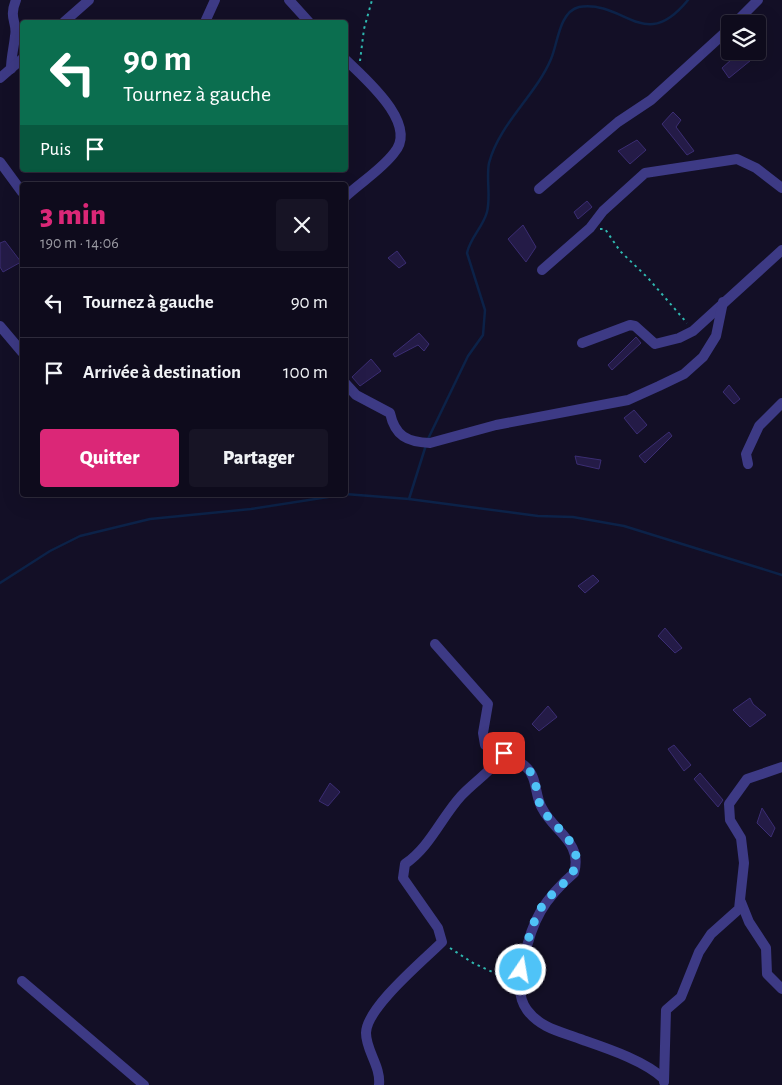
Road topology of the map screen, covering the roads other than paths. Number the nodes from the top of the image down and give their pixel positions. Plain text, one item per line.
1 (16, 0) edge
2 (89, 0) edge
3 (215, 0) edge
4 (289, 0) edge
5 (758, 0) edge
6 (743, 15) edge
7 (66, 20) edge
8 (207, 20) edge
9 (307, 20) edge
10 (721, 36) edge
11 (20, 61) edge
12 (348, 62) edge
13 (11, 69) junction
14 (0, 78) edge
15 (0, 162) edge
16 (782, 188) edge
17 (20, 189) edge
18 (539, 189) dead end
19 (348, 194) edge
20 (781, 253) edge
21 (542, 270) dead end
22 (723, 302) junction
23 (0, 326) edge
24 (582, 343) dead end
25 (20, 350) edge
26 (348, 386) edge
27 (782, 403) edge
28 (748, 464) dead end
29 (435, 644) dead end
30 (504, 753) junction
31 (782, 767) edge
32 (741, 902) junction
33 (22, 980) dead end
34 (782, 990) edge
35 (664, 1082) edge
36 (144, 1085) edge
37 (379, 1085) edge

1 - 13 street
2 - 7 street
3 - 8 street
4 - 9 street
5 - 6 street
10 - 18 street
11 - 13 street
12 - 19 street
13 - 14 street
15 - 17 street
16 - 21 street
20 - 22 street
22 - 24 street
22 - 26 street
23 - 25 street
27 - 28 street
29 - 30 street
30 - 35 street
30 - 37 street
31 - 32 street
32 - 34 street
32 - 35 street
33 - 36 street

